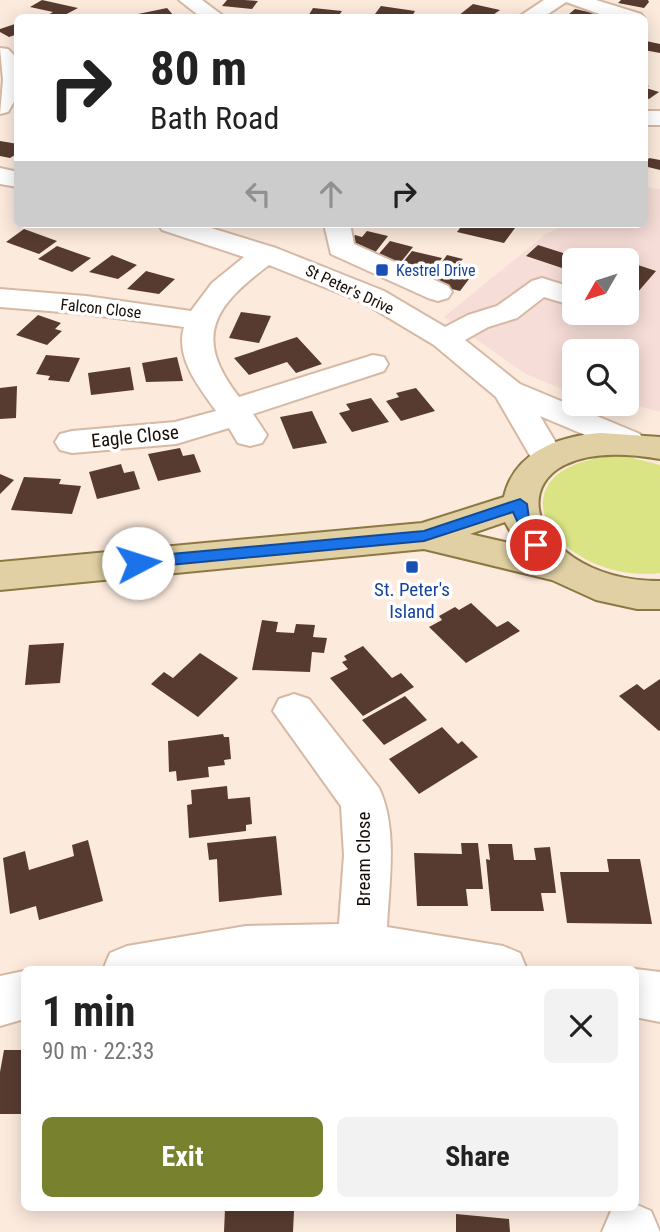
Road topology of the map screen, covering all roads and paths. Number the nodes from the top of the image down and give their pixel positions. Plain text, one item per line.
1 (189, 0) edge
2 (558, 0) edge
3 (575, 0) edge
4 (210, 14) edge
5 (534, 14) edge
6 (621, 14) edge
7 (0, 54) edge
8 (1, 103) edge
9 (184, 228) edge
10 (338, 228) edge
11 (266, 254) junction
12 (438, 292) dead end
13 (562, 293) edge
14 (0, 298) edge
15 (201, 321) junction
16 (445, 339) junction
17 (373, 365) dead end
18 (509, 391) junction
19 (240, 420) junction
20 (72, 442) dead end
21 (644, 445) edge
22 (548, 458) junction
23 (520, 504) junction
24 (424, 536) junction
25 (562, 569) junction
26 (0, 576) edge
27 (652, 600) edge
28 (294, 711) dead end
29 (362, 946) junction
30 (150, 966) edge
31 (480, 966) edge
32 (639, 994) edge
33 (21, 996) edge
34 (660, 997) edge
35 (0, 1001) edge

1 - 4 street
2 - 5 street
3 - 6 street
7 - 8 street
9 - 11 street, St Peter's Drive
10 - 12 street
11 - 15 street
11 - 16 street, St Peter's Drive
13 - 16 street
14 - 15 street, Falcon Close
15 - 19 street
16 - 18 street, St Peter's Drive
17 - 19 street, Eagle Close
18 - 21 street, St Peter's Drive
18 - 22 street, St Peter's Drive
19 - 20 street, Eagle Close
21 - 22 main road
22 - 23 main road
23 - 24 main road
23 - 25 main road
24 - 25 main road
24 - 26 main road
25 - 27 main road
28 - 29 street, Bream Close
29 - 30 street
29 - 31 street
32 - 34 street
33 - 35 street

